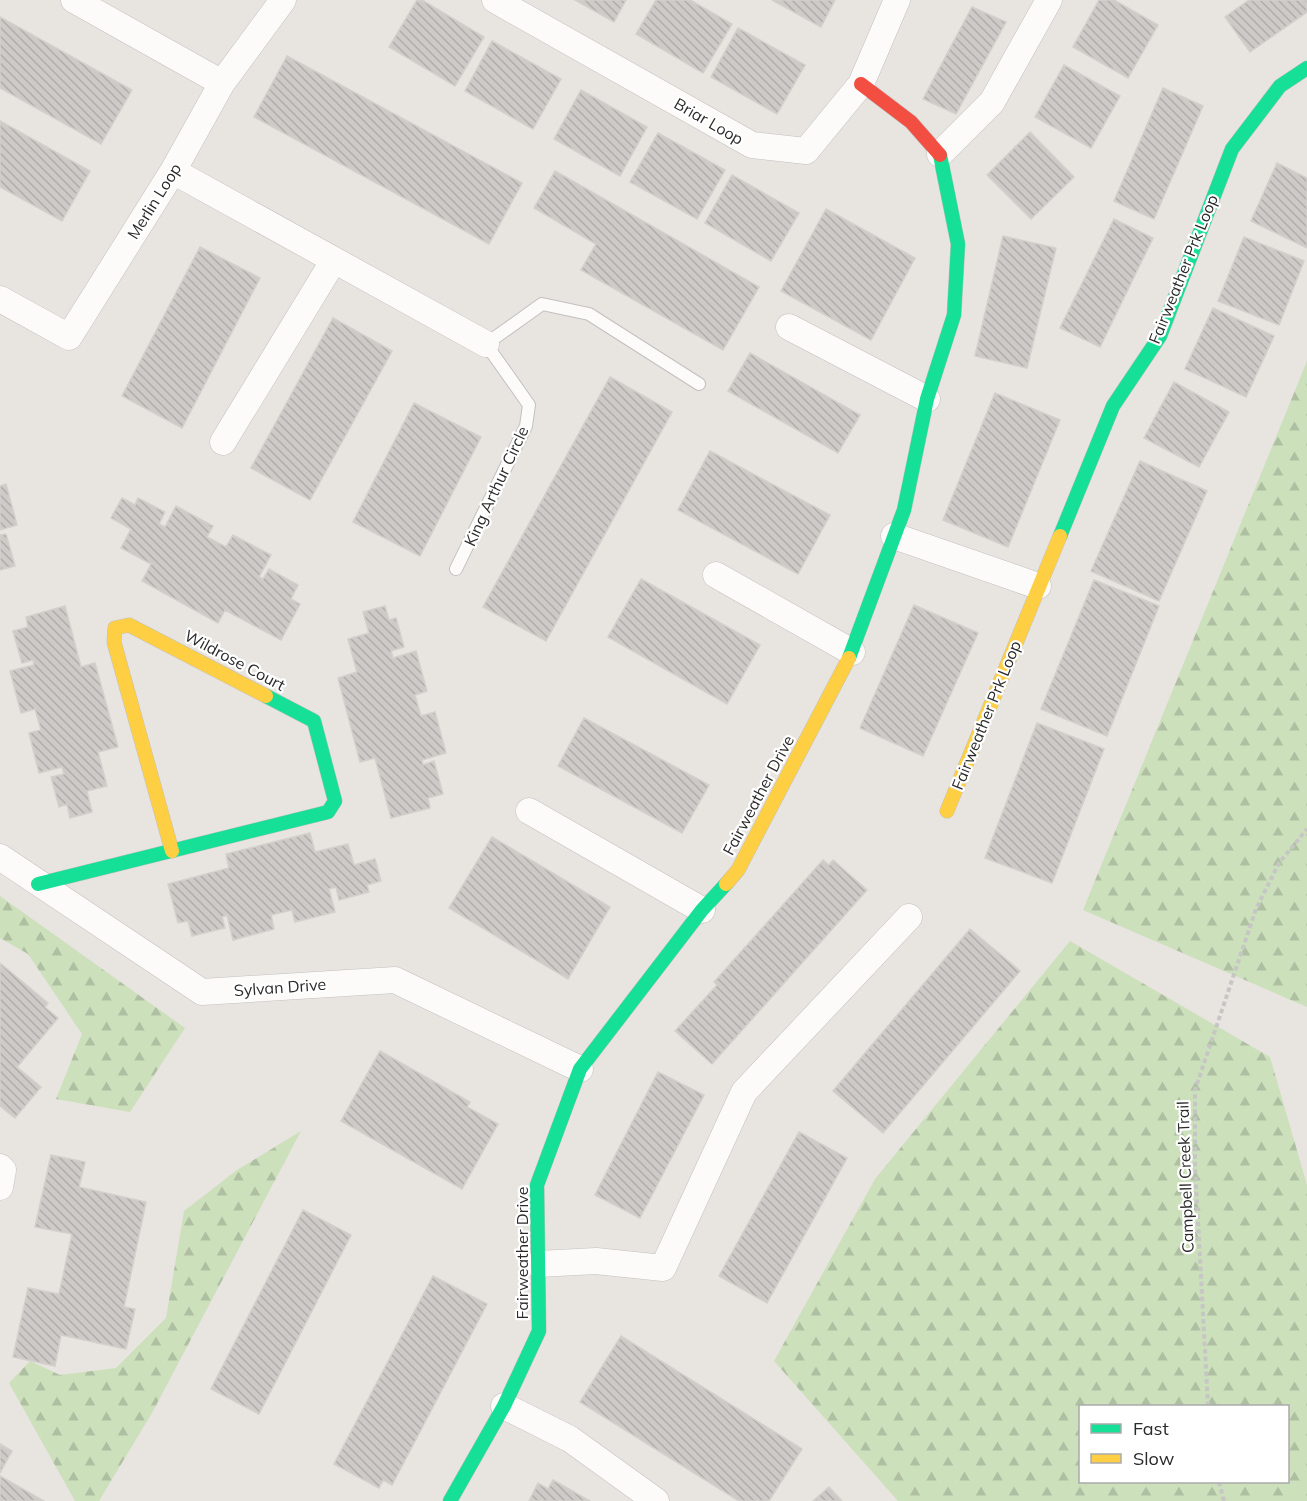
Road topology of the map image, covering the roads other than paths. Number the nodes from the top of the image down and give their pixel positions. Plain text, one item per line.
1 (74, 0) edge
2 (283, 0) edge
3 (495, 0) edge
4 (897, 0) edge
5 (1049, 0) edge
6 (1307, 68) edge
7 (222, 83) junction
8 (861, 84) junction
9 (940, 154) junction
10 (173, 171) junction
11 (334, 260) junction
12 (0, 299) edge
13 (789, 327) dead end
14 (486, 344) junction
15 (699, 384) dead end
16 (927, 399) junction
17 (224, 442) dead end
18 (894, 536) junction
19 (456, 569) dead end
20 (716, 575) dead end
21 (1038, 586) junction
22 (852, 652) junction
23 (529, 811) dead end
24 (947, 811) dead end
25 (172, 851) junction
26 (0, 857) edge
27 (38, 884) junction
28 (702, 910) junction
29 (909, 918) dead end
30 (580, 1069) junction
31 (0, 1167) edge
32 (0, 1187) edge
33 (538, 1264) junction
34 (504, 1406) junction
35 (450, 1501) edge
36 (656, 1501) edge

1 - 7 street
2 - 7 street, Merlin Loop
3 - 8 street, Briar Loop
4 - 8 street, Briar Loop
5 - 9 street
6 - 21 street, Fairweather Prk Loop
7 - 10 street, Merlin Loop
8 - 9 street
9 - 16 street, Fairweather Drive
10 - 11 street, King Arthur Circle
10 - 12 street, Merlin Loop
11 - 14 street, King Arthur Circle
11 - 17 street
13 - 16 street
14 - 15 lane
14 - 19 lane, King Arthur Circle
16 - 18 street, Fairweather Drive
18 - 21 street
18 - 22 street, Fairweather Drive
20 - 22 street
21 - 24 street, Fairweather Prk Loop
22 - 28 street, Fairweather Drive
23 - 28 street
25 - 25 street, Wildrose Court
25 - 27 street, Wildrose Court
26 - 27 street, Sylvan Drive
27 - 30 street, Sylvan Drive
28 - 30 street, Fairweather Drive
29 - 33 street
30 - 33 street, Fairweather Drive
31 - 32 street
33 - 34 street, Fairweather Drive
34 - 35 street, Fairweather Drive
34 - 36 street

